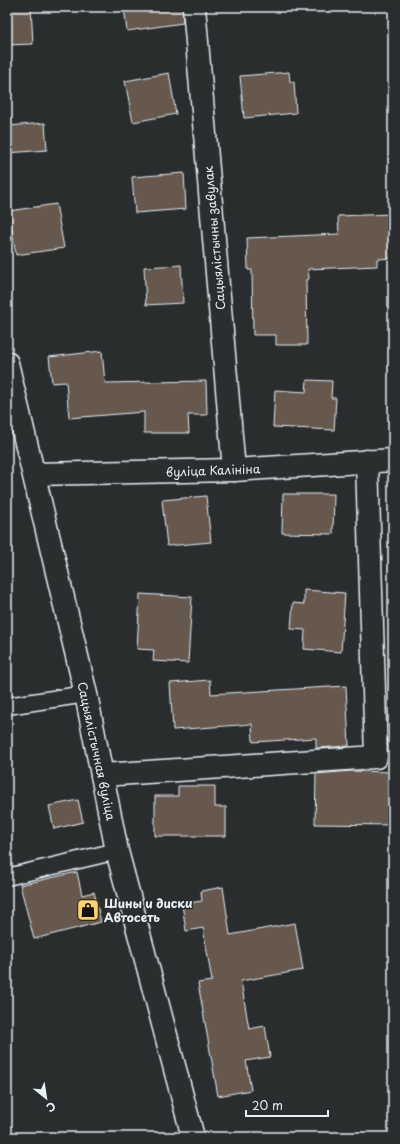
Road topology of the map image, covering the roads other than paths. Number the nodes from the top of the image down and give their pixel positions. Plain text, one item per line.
1 (194, 7) edge
2 (7, 362) edge
3 (393, 460) edge
4 (367, 461) junction
5 (234, 470) junction
6 (34, 474) junction
7 (86, 694) junction
8 (7, 706) edge
9 (102, 775) junction
10 (118, 851) junction
11 (7, 877) edge
12 (193, 1137) edge

1 - 5 street, Сацыялістычны завулак
2 - 6 street, Сацыялістычная вуліца
3 - 4 street, вуліца Калініна
4 - 5 street, вуліца Калініна
4 - 9 street
5 - 6 street, вуліца Калініна
6 - 7 street, Сацыялістычная вуліца
7 - 8 lane
7 - 9 street, Сацыялістычная вуліца
9 - 10 street, Сацыялістычная вуліца
10 - 11 lane
10 - 12 street, Сацыялістычная вуліца

